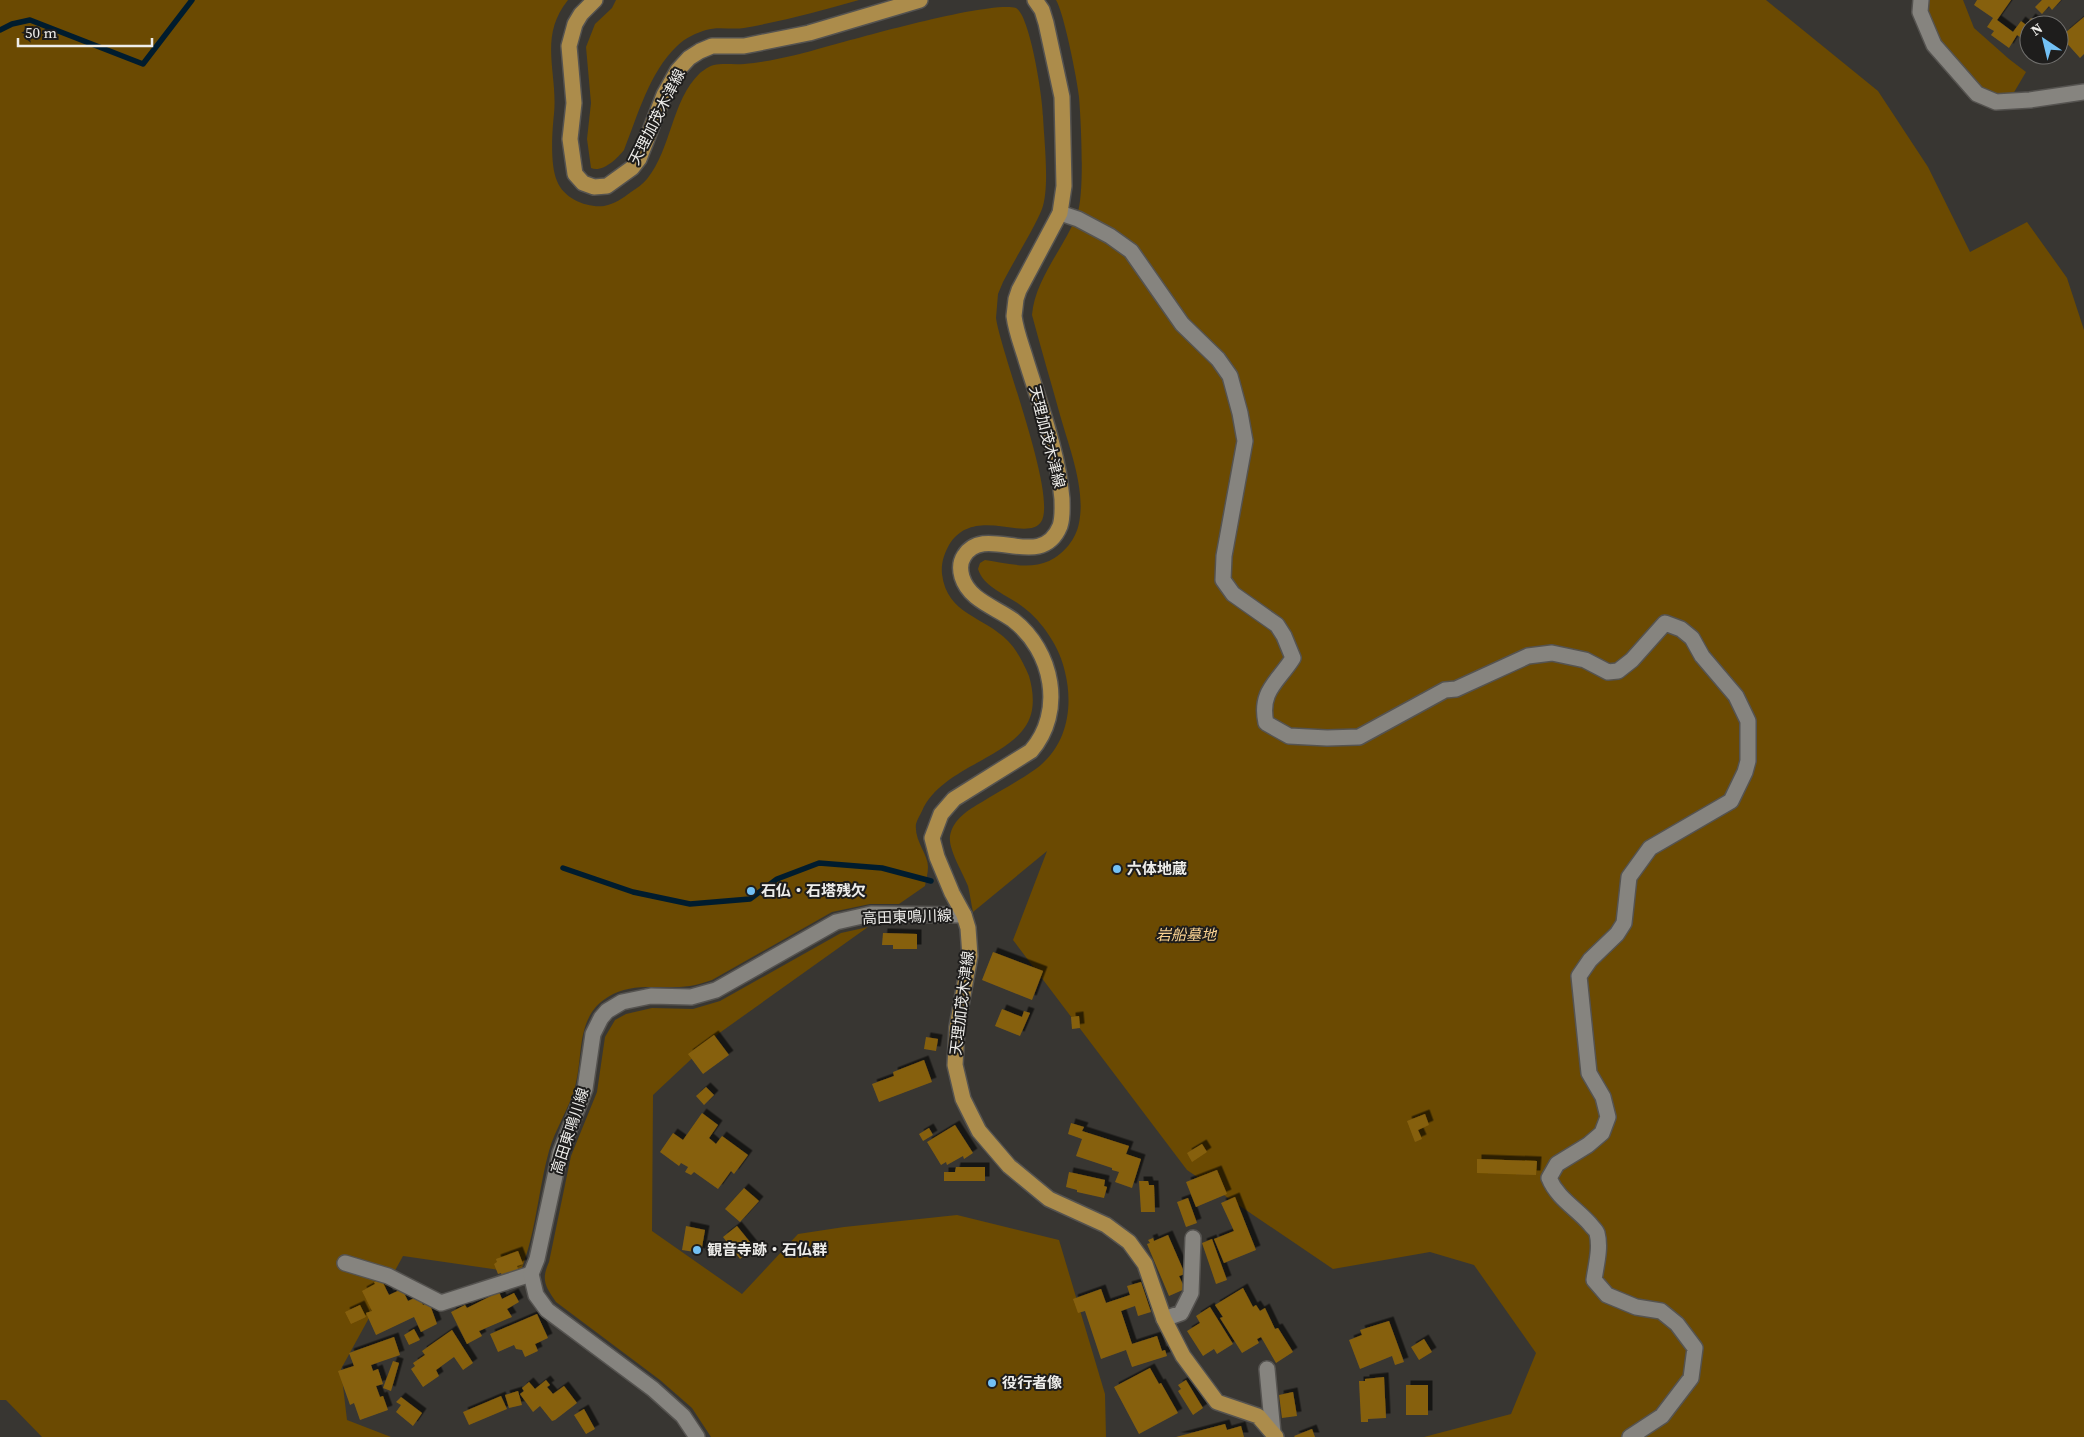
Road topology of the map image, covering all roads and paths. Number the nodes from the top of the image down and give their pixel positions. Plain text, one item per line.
1 (595, 0) edge
2 (920, 0) edge
3 (1035, 0) edge
4 (1921, 0) edge
5 (2084, 92) edge
6 (1060, 213) junction
7 (964, 915) junction
8 (1193, 1238) dead end
9 (344, 1263) dead end
10 (531, 1274) junction
11 (1164, 1319) junction
12 (1267, 1370) dead end
13 (1275, 1435) edge
14 (697, 1437) edge
15 (1630, 1437) edge

1 - 2 main road, 天理加茂木津線
3 - 6 main road, 天理加茂木津線
4 - 5 street
6 - 7 main road, 天理加茂木津線
6 - 15 street
7 - 10 street, 高田東鳴川線
7 - 11 main road, 天理加茂木津線
8 - 11 street
9 - 10 street
10 - 14 street
11 - 13 main road, 天理加茂木津線
12 - 13 street

